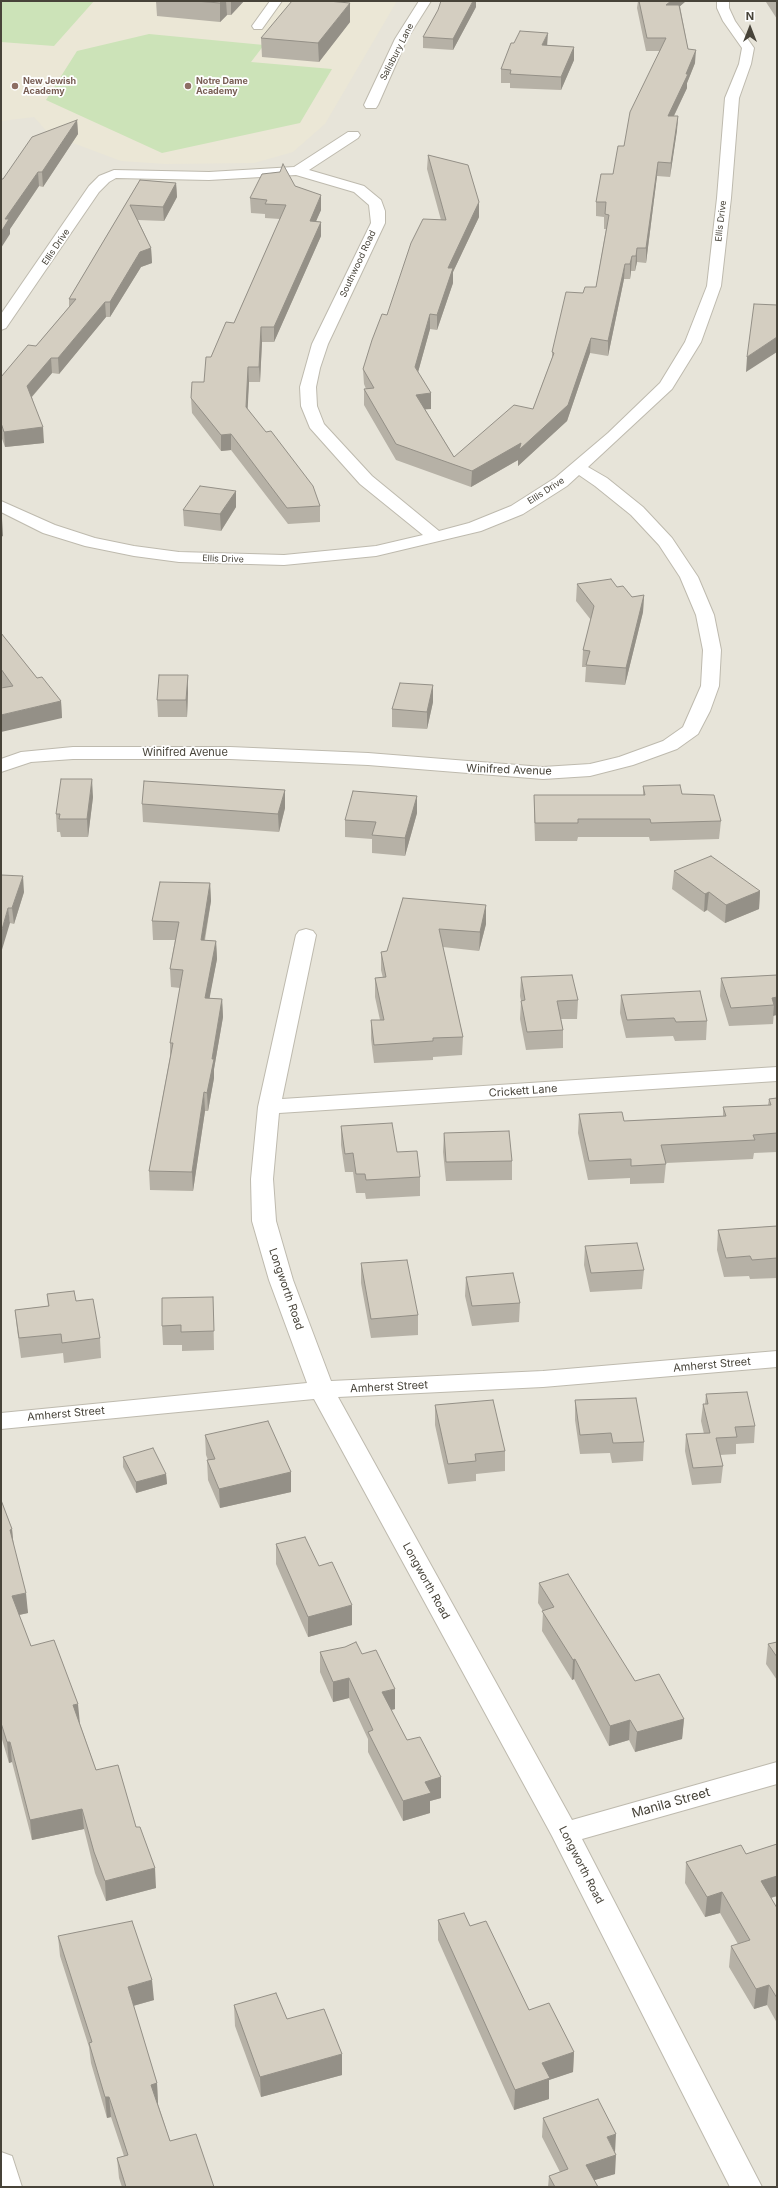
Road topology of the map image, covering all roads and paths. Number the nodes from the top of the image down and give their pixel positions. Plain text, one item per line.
1 (276, 1) edge
2 (425, 1) edge
3 (723, 1) edge
4 (258, 26) dead end
5 (371, 105) dead end
6 (353, 135) dead end
7 (297, 170) junction
8 (114, 174) joint
9 (1, 325) edge
10 (578, 468) junction
11 (1, 506) edge
12 (436, 537) junction
13 (1, 766) edge
14 (306, 935) dead end
15 (777, 1074) edge
16 (269, 1107) junction
17 (777, 1359) edge
18 (322, 1390) junction
19 (1, 1421) edge
20 (777, 1773) edge
21 (565, 1833) junction
22 (1, 2166) edge
23 (6, 2187) edge
24 (746, 2187) edge

1 - 4 street
2 - 5 street, Salisbury Lane
3 - 10 street, Ellis Drive
6 - 7 street
7 - 8 street, Southwood Road
7 - 12 street, Southwood Road
8 - 9 street, Ellis Drive
10 - 12 street, Ellis Drive
10 - 13 street, Winifred Avenue
11 - 12 street, Ellis Drive
14 - 16 street, Longworth Road
15 - 16 street, Crickett Lane
16 - 18 street, Longworth Road
17 - 18 street, Amherst Street
18 - 19 street, Amherst Street
18 - 21 street, Longworth Road
20 - 21 street, Manila Street
21 - 24 street, Longworth Road
22 - 23 street

